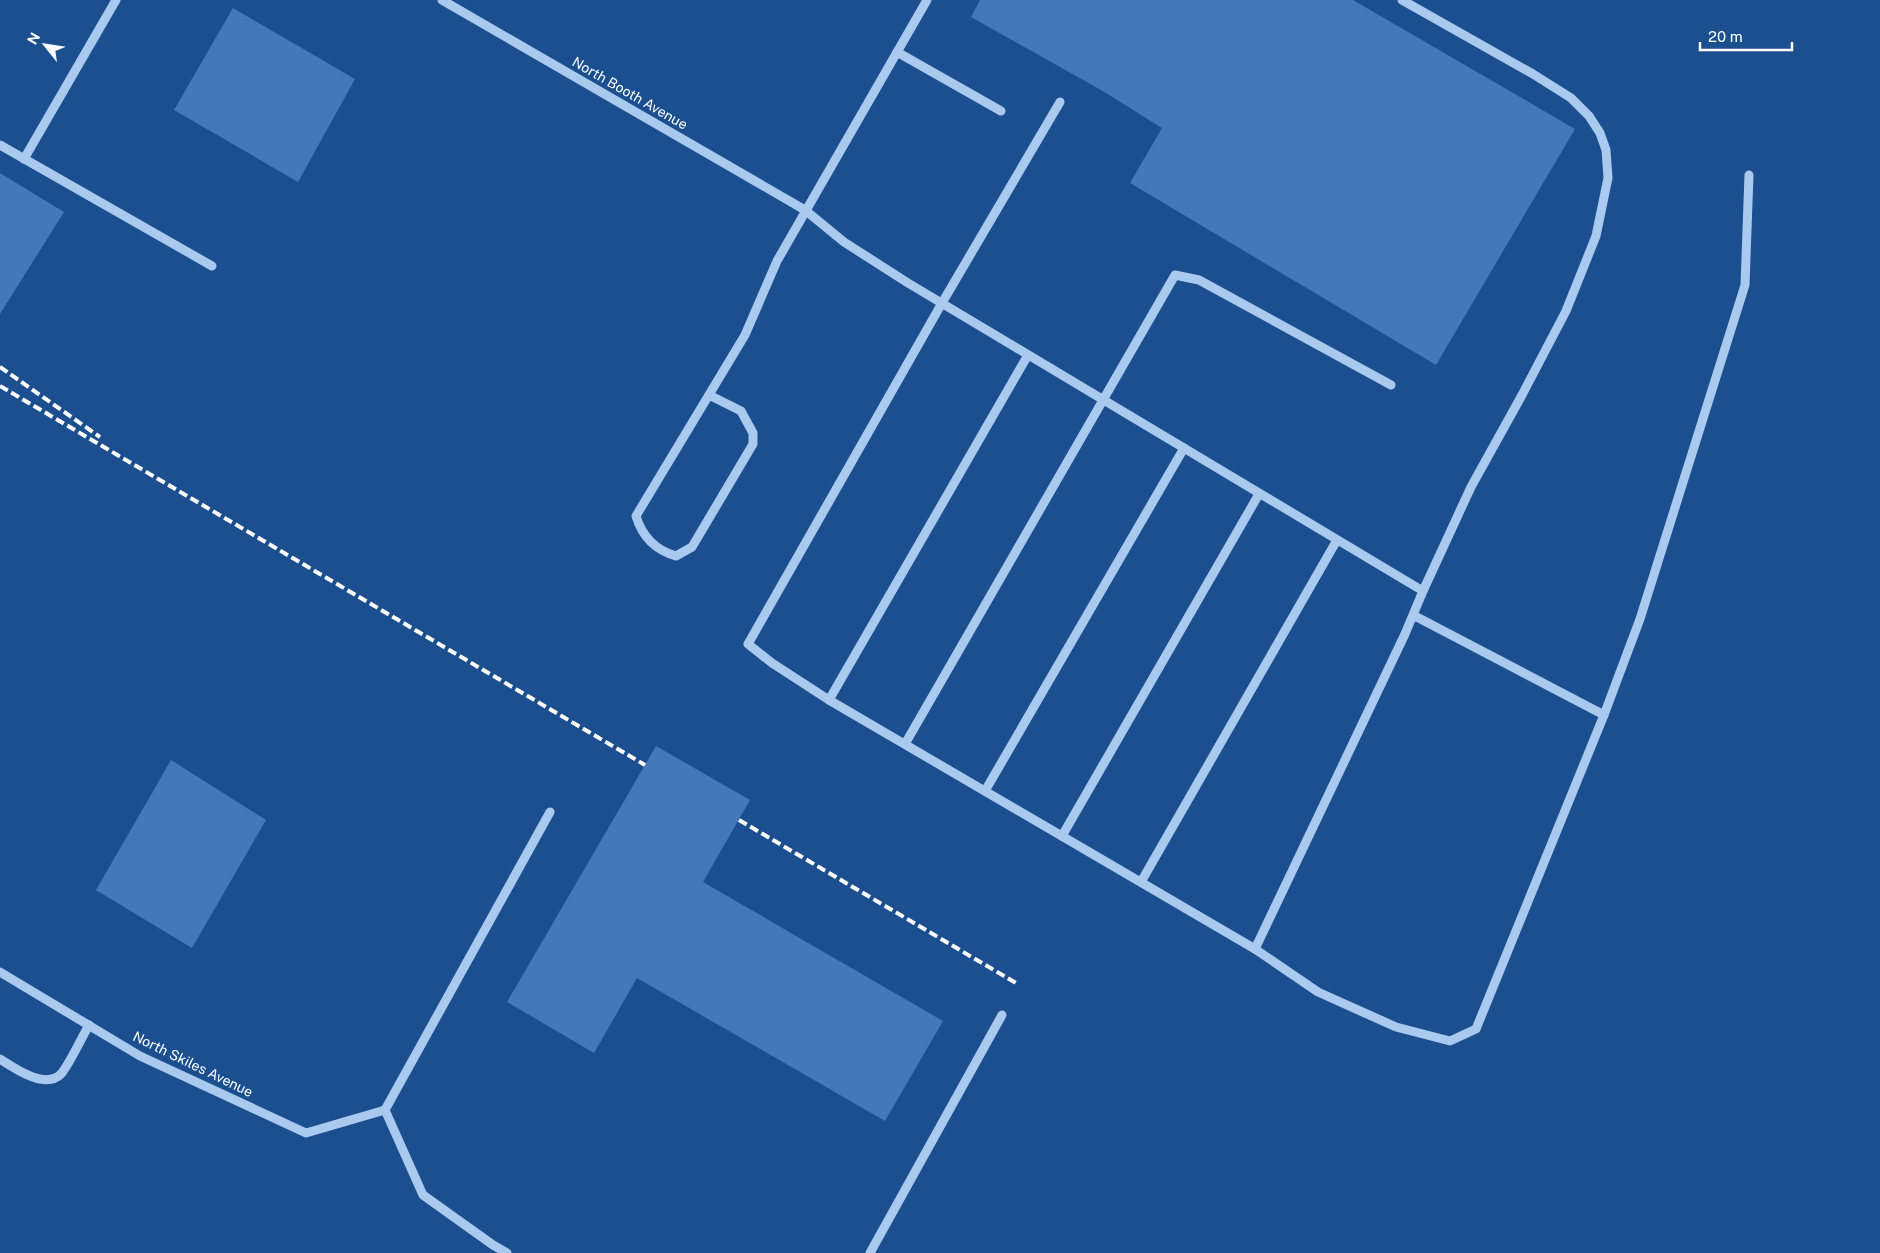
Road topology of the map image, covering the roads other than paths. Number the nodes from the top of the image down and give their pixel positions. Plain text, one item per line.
1 (116, 0) edge
2 (442, 0) edge
3 (927, 0) edge
4 (1402, 0) edge
5 (897, 52) junction
6 (1060, 102) dead end
7 (1001, 111) dead end
8 (0, 145) edge
9 (24, 159) junction
10 (1749, 175) dead end
11 (805, 210) junction
12 (212, 266) dead end
13 (942, 303) junction
14 (1028, 354) junction
15 (1391, 385) dead end
16 (709, 395) junction
17 (1102, 399) junction
18 (1184, 448) junction
19 (1260, 494) junction
20 (1337, 540) junction
21 (1423, 591) junction
22 (1413, 615) junction
23 (829, 700) junction
24 (1604, 715) junction
25 (905, 744) junction
26 (985, 791) junction
27 (550, 812) dead end
28 (1062, 836) junction
29 (1141, 882) junction
30 (1255, 949) junction
31 (0, 972) edge
32 (1002, 1015) dead end
33 (89, 1026) junction
34 (0, 1059) edge
35 (385, 1110) junction
36 (507, 1253) edge
37 (870, 1253) edge

1 - 9 street
2 - 11 street, North Booth Avenue
3 - 5 street
4 - 21 street
5 - 7 street
5 - 11 street
6 - 13 street
8 - 9 street
9 - 12 street
10 - 24 street
11 - 13 street, North Booth Avenue
11 - 16 street
13 - 14 street, North Booth Avenue
13 - 23 street
14 - 17 street, North Booth Avenue
14 - 23 street
15 - 17 street
16 - 16 street
17 - 18 street, North Booth Avenue
17 - 25 street
18 - 19 street, North Booth Avenue
18 - 26 street
19 - 20 street, North Booth Avenue
19 - 28 street
20 - 21 street, North Booth Avenue
20 - 29 street
21 - 22 street
22 - 24 street
22 - 30 street
23 - 25 street
24 - 30 street
25 - 26 street
26 - 28 street
27 - 35 street
28 - 29 street
29 - 30 street
31 - 33 street, North Skiles Avenue
32 - 37 street
33 - 34 street
33 - 35 street, North Skiles Avenue
35 - 36 street

